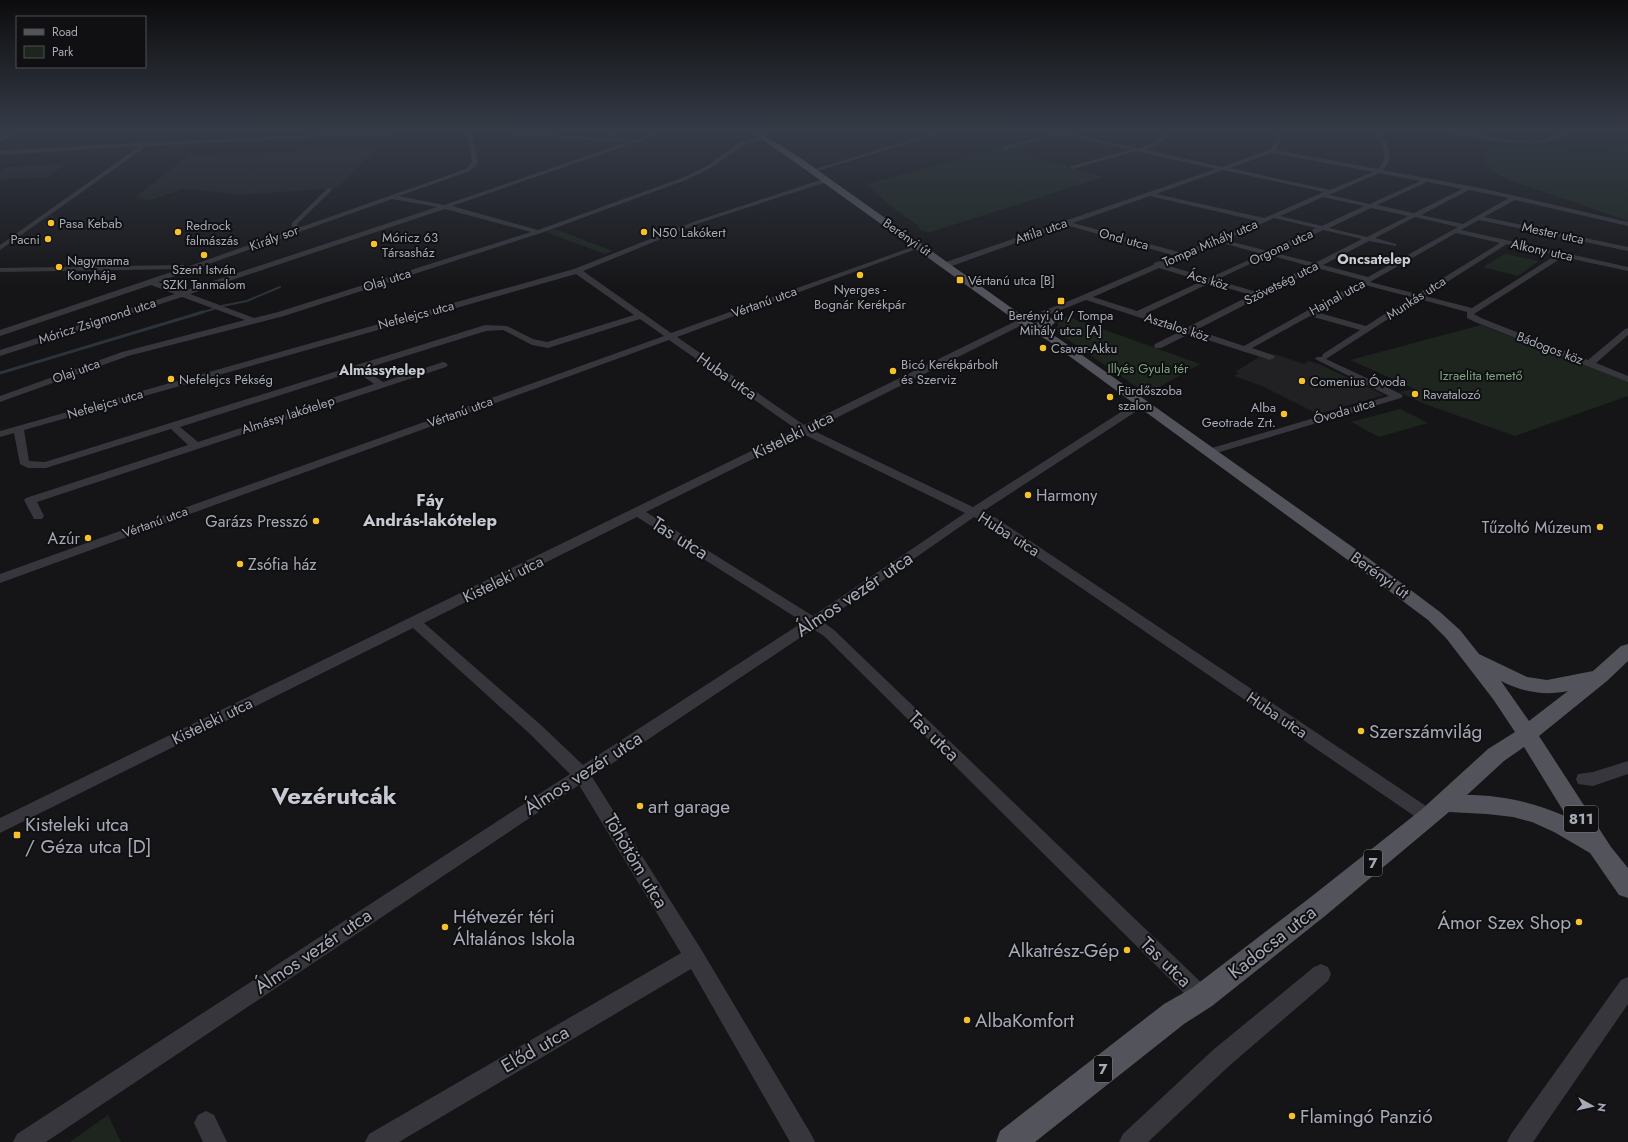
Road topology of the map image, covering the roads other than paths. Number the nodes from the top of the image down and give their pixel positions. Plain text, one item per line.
1 (93, 182) edge
2 (431, 182) edge
3 (518, 182) edge
4 (674, 182) edge
5 (820, 182) edge
6 (829, 182) edge
7 (1183, 182) edge
8 (1284, 182) edge
9 (1353, 182) edge
10 (1421, 182) edge
11 (1438, 182) edge
12 (1468, 188) junction
13 (330, 189) dead end
14 (1330, 192) junction
15 (1149, 194) junction
16 (1321, 196) junction
17 (390, 197) junction
18 (1514, 198) junction
19 (1370, 206) junction
20 (446, 207) junction
21 (1414, 215) junction
22 (1272, 216) junction
23 (1478, 218) junction
24 (1263, 220) junction
25 (1066, 223) junction
26 (1628, 224) edge
27 (1464, 226) junction
28 (1323, 228) junction
29 (300, 229) junction
30 (1455, 231) junction
31 (538, 232) junction
32 (1368, 239) junction
33 (1218, 240) junction
34 (1506, 242) junction
35 (1394, 245) dead end
36 (920, 246) junction
37 (0, 248) edge
38 (1628, 249) edge
39 (1268, 253) junction
40 (1182, 254) junction
41 (1563, 254) junction
42 (946, 265) junction
43 (1157, 265) junction
44 (1316, 266) junction
45 (154, 268) junction
46 (189, 268) junction
47 (1628, 268) edge
48 (2, 270) edge
49 (577, 271) junction
50 (1209, 281) junction
51 (1366, 281) junction
52 (151, 282) junction
53 (182, 294) junction
54 (1258, 295) junction
55 (1085, 297) junction
56 (1417, 297) junction
57 (1062, 306) junction
58 (1309, 313) junction
59 (1137, 314) junction
60 (1473, 314) junction
61 (640, 316) junction
62 (254, 321) junction
63 (1030, 321) junction
64 (1047, 322) junction
65 (1367, 329) junction
66 (1188, 331) junction
67 (1628, 331) edge
68 (0, 333) edge
69 (670, 336) junction
70 (1054, 340) junction
71 (1158, 346) dead end
72 (1244, 349) junction
73 (0, 353) edge
74 (1270, 357) dead end
75 (1323, 358) joint
76 (1590, 363) junction
77 (443, 365) dead end
78 (357, 368) junction
79 (1628, 380) edge
80 (380, 385) junction
81 (0, 399) edge
82 (1142, 403) junction
83 (173, 426) junction
84 (19, 429) junction
85 (804, 430) junction
86 (0, 434) edge
87 (195, 445) junction
88 (1209, 452) junction
89 (638, 512) junction
90 (974, 512) junction
91 (38, 516) dead end
92 (0, 579) edge
93 (415, 622) junction
94 (813, 622) junction
95 (1628, 650) edge
96 (1470, 655) junction
97 (1600, 676) junction
98 (1527, 734) junction
99 (1628, 767) edge
100 (581, 774) junction
101 (1584, 779) dead end
102 (1437, 810) junction
103 (0, 826) edge
104 (1603, 854) junction
105 (1628, 887) edge
106 (694, 956) junction
107 (1321, 974) dead end
108 (1628, 987) edge
109 (1202, 997) junction
110 (25, 1142) edge
111 (377, 1142) edge
112 (803, 1142) edge
113 (1011, 1142) edge
114 (1131, 1142) edge
115 (1518, 1142) edge

1 - 37 street
2 - 17 street, Király sor
3 - 20 street, Móricz Zsigmond utca
4 - 31 street, Olaj utca
5 - 49 street, Nefelejcs utca
6 - 36 main road, Berényi út
7 - 15 street, Attila utca
8 - 14 street
9 - 14 street, Tompa Mihály utca
10 - 19 street, Orgona utca
11 - 12 street
12 - 18 street
12 - 21 street, Szövetség utca
13 - 29 street
14 - 16 street, Tompa Mihály utca
15 - 24 street
15 - 25 street, Attila utca
16 - 19 street
16 - 22 street, Tompa Mihály utca
17 - 20 street
17 - 29 street, Király sor
18 - 23 street, Hajnal utca
18 - 26 street
19 - 21 street
19 - 28 street, Orgona utca
20 - 31 street
20 - 53 street, Móricz Zsigmond utca
21 - 27 street
21 - 32 street, Szövetség utca
22 - 24 street, Tompa Mihály utca
22 - 28 street
23 - 27 street, Hajnal utca
23 - 38 street, Mester utca
24 - 33 street, Tompa Mihály utca
25 - 40 street, Ond utca
25 - 42 street, Attila utca
27 - 30 street, Hajnal utca
28 - 32 street
28 - 39 street, Orgona utca
29 - 46 street, Király sor
30 - 34 street, Alkony utca
30 - 51 street, Hajnal utca
31 - 62 street, Olaj utca
32 - 35 street
32 - 44 street, Szövetség utca
33 - 39 street, Bádogos köz
33 - 40 street, Tompa Mihály utca
34 - 41 street, Alkony utca
34 - 56 street, Munkás utca
36 - 42 main road, Berényi út
36 - 69 street, Vértanú utca
39 - 44 street, Bádogos köz
39 - 50 street, Orgona utca
40 - 43 street, Tompa Mihály utca
41 - 47 street, Alkony utca
41 - 60 street
42 - 63 main road, Berényi út
43 - 50 street, Ács köz
43 - 55 street, Tompa Mihály utca
44 - 51 street, Bádogos köz
44 - 54 street, Szövetség utca
45 - 46 street
45 - 48 street
45 - 52 street
46 - 52 street, Király sor
49 - 61 street, Huba utca
49 - 84 street, Nefelejcs utca
50 - 54 street, Ács köz
50 - 59 street, Orgona utca
51 - 56 street, Bádogos köz
51 - 58 street, Hajnal utca
52 - 53 street
52 - 68 street, Király sor
53 - 62 street
53 - 73 street, Móricz Zsigmond utca
54 - 66 street, Szövetség utca
55 - 57 street, Tompa Mihály utca
55 - 59 street, Asztalos köz
56 - 60 street, Bádogos köz
56 - 65 street, Munkás utca
57 - 63 street, Tompa Mihály utca
57 - 64 street, Tompa Mihály utca
58 - 65 street
58 - 72 street, Hajnal utca
59 - 66 street, Asztalos köz
60 - 76 street, Bádogos köz
61 - 69 street, Huba utca
61 - 78 street, Almássy lakótelep
62 - 81 street, Olaj utca
63 - 64 main road
63 - 70 main road, Berényi út
63 - 85 street, Kisteleki utca
64 - 70 main road
65 - 75 street, Munkás utca
66 - 71 street, Szövetség utca
66 - 72 street, Asztalos köz
67 - 76 street
69 - 85 street, Huba utca
69 - 92 street, Vértanú utca
70 - 82 main road, Berényi út
72 - 74 street, Asztalos köz
75 - 88 street, Óvoda utca
76 - 79 street, Bádogos köz
77 - 80 street, Almássy lakótelep
78 - 80 street
78 - 83 street, Almássy lakótelep
80 - 87 street, Almássy lakótelep
82 - 88 main road, Berényi út
82 - 90 street, Álmos vezér utca
83 - 84 street, Almássy lakótelep
83 - 87 street
84 - 86 street, Nefelejcs utca
85 - 89 street, Kisteleki utca
85 - 90 street, Huba utca
87 - 91 street, Almássy lakótelep
88 - 96 main road, Berényi út
89 - 93 street, Kisteleki utca
89 - 94 street, Tas utca
90 - 94 street, Álmos vezér utca
90 - 102 street, Huba utca
93 - 100 street, Töhötöm utca
93 - 103 street, Kisteleki utca
94 - 100 street, Álmos vezér utca
94 - 109 street, Tas utca
95 - 97 main road, 7
96 - 97 main road
96 - 98 main road, Berényi út
97 - 98 main road, 7
98 - 102 main road, Kadocsa utca / 7
98 - 104 main road, Berényi út / 811
99 - 101 street
100 - 106 street, Töhötöm utca
100 - 110 street, Álmos vezér utca
102 - 104 main road
102 - 109 main road, Kadocsa utca / 7
104 - 105 main road, Berényi út / 811
106 - 111 street, Előd utca
106 - 112 street, Töhötöm utca
107 - 114 street
108 - 115 street
109 - 113 main road, Kadocsa utca / 7

